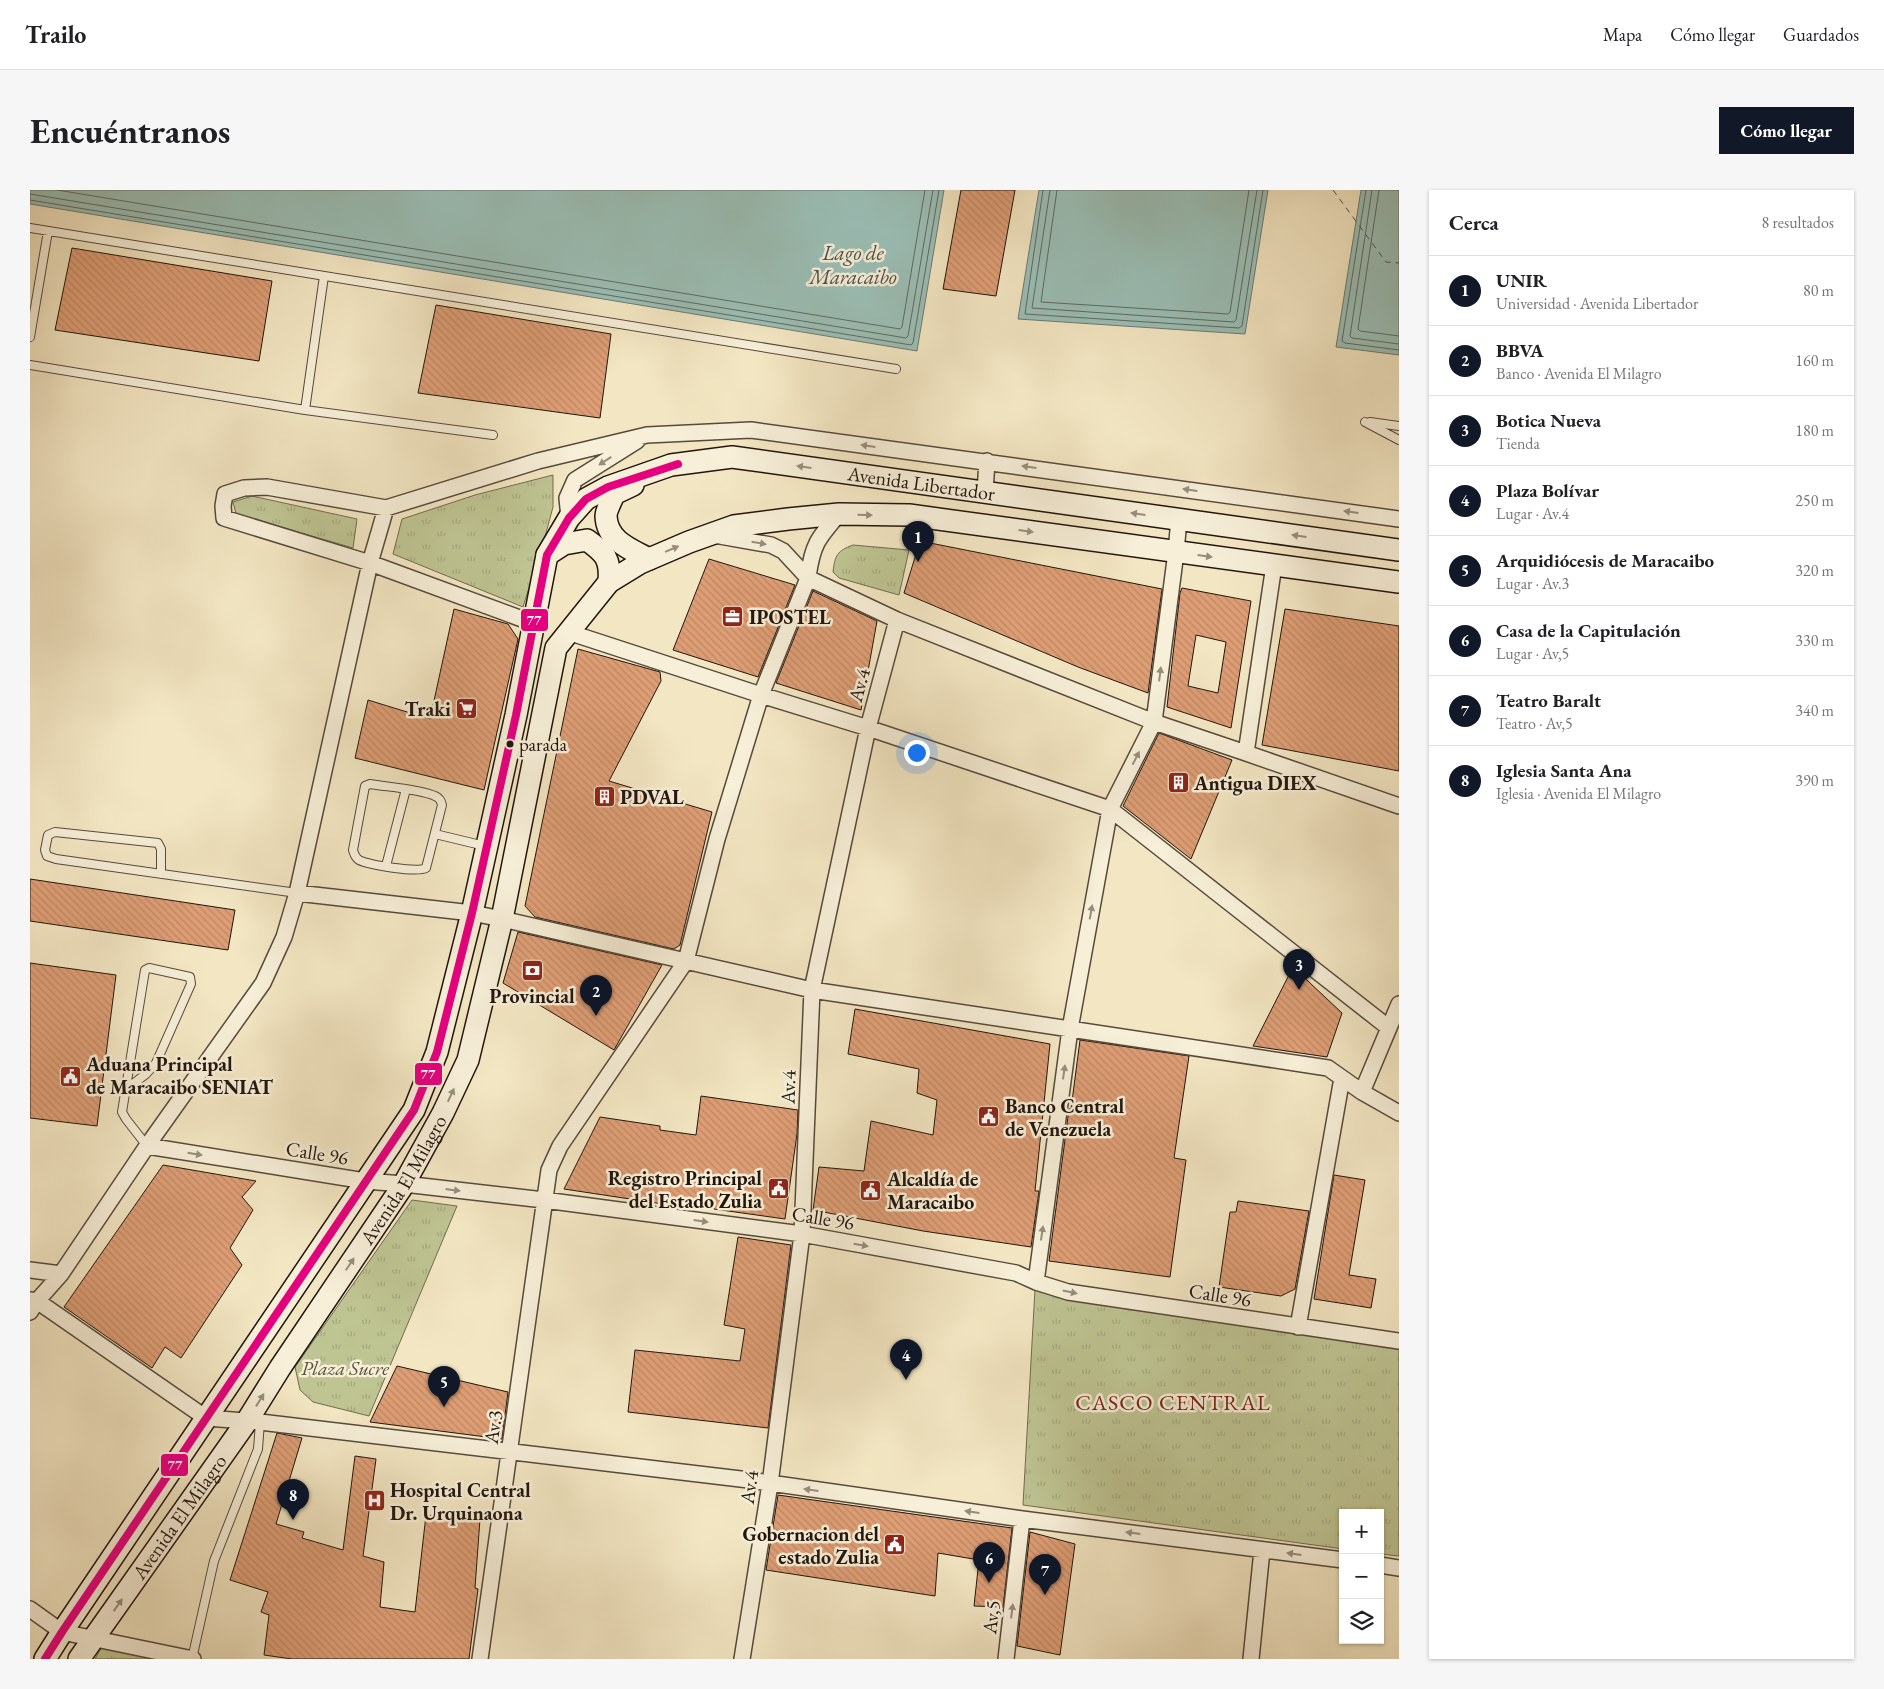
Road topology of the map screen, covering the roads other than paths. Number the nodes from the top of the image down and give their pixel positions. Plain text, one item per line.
1 (30, 228) edge
2 (48, 231) junction
3 (324, 276) junction
4 (30, 337) edge
5 (30, 365) edge
6 (896, 369) dead end
7 (305, 410) junction
8 (1399, 426) edge
9 (493, 435) dead end
10 (646, 435) junction
11 (1399, 440) edge
12 (987, 461) junction
13 (671, 465) junction
14 (985, 492) junction
15 (386, 508) junction
16 (839, 514) junction
17 (569, 518) junction
18 (1179, 519) junction
19 (1399, 519) edge
20 (711, 534) junction
21 (1399, 550) edge
22 (1176, 552) junction
23 (547, 555) junction
24 (649, 559) junction
25 (370, 563) junction
26 (1274, 565) junction
27 (808, 578) junction
28 (609, 582) junction
29 (1399, 582) edge
30 (897, 620) junction
31 (534, 623) junction
32 (568, 632) junction
33 (762, 695) junction
34 (1154, 722) junction
35 (868, 728) junction
36 (1246, 753) junction
37 (406, 789) junction
38 (1399, 806) edge
39 (1110, 810) junction
40 (435, 834) junction
41 (487, 846) junction
42 (386, 866) junction
43 (161, 874) junction
44 (297, 893) junction
45 (472, 913) junction
46 (502, 919) junction
47 (686, 961) junction
48 (812, 990) junction
49 (1399, 1004) edge
50 (1389, 1028) junction
51 (1070, 1029) junction
52 (1342, 1078) junction
53 (125, 1090) junction
54 (1362, 1092) junction
55 (1399, 1113) edge
56 (147, 1146) junction
57 (365, 1181) junction
58 (404, 1184) junction
59 (544, 1200) junction
60 (802, 1234) junction
61 (30, 1270) edge
62 (61, 1274) junction
63 (1036, 1282) junction
64 (32, 1304) edge
65 (1298, 1327) junction
66 (1399, 1341) edge
67 (206, 1418) junction
68 (253, 1422) junction
69 (510, 1453) junction
70 (770, 1484) junction
71 (1022, 1519) junction
72 (1262, 1550) junction
73 (1339, 1560) edge
74 (1384, 1566) edge
75 (1399, 1568) edge
76 (30, 1609) edge
77 (62, 1632) junction
78 (95, 1637) junction
79 (45, 1659) edge
80 (79, 1659) edge
81 (192, 1659) edge
82 (480, 1659) edge
83 (742, 1659) edge
84 (1006, 1659) edge
85 (1251, 1659) edge

1 - 2 lane
2 - 3 lane
2 - 4 lane
3 - 6 lane
3 - 7 lane
5 - 7 lane
7 - 9 lane
8 - 11 lane
12 -> 10 street
10 - 15 street
10 -> 17 street
12 - 14 street
19 -> 12 street
14 -> 13 main road, Avenida Libertador
13 - 17 main road, Avenida Libertador
13 - 24 main road
18 -> 14 main road, Avenida Libertador
15 - 25 street
15 - 25 street
16 - 20 main road, Avenida Libertador
16 -> 22 main road, Avenida Libertador
16 - 27 street
17 - 23 main road, Avenida Libertador
21 -> 18 main road, Avenida Libertador
18 - 22 street
24 -> 20 main road, Avenida Libertador
20 -> 27 street
22 -> 26 main road, Avenida Libertador
34 -> 22 street
23 - 28 main road
23 - 31 main road, Avenida Libertador
24 - 28 main road, Avenida Libertador
25 - 31 street
25 - 44 street
26 - 29 main road, Avenida Libertador
26 - 36 street
27 - 30 street
27 - 33 street
28 - 32 main road, Avenida Libertador
30 - 34 street
30 - 35 street, Av.4
31 - 41 main road, Avenida El Milagro
32 - 33 street
32 - 46 main road, Avenida El Milagro
33 - 35 street
33 - 47 street
34 - 36 street
39 -> 34 street
35 - 39 street
35 - 48 street, Av.4
36 - 38 street
37 - 40 lane
37 - 42 lane
37 - 42 lane
39 - 50 street
51 -> 39 street
40 - 41 lane
40 - 42 lane
41 - 45 main road, Avenida El Milagro
43 - 43 lane
43 - 44 lane
44 - 45 street
44 - 56 street
45 - 46 street
45 - 57 main road, Avenida El Milagro
46 - 47 street
58 -> 46 main road, Avenida El Milagro
47 - 48 street
47 - 59 street, Av.3
48 - 51 street
48 - 60 street, Av.4
49 - 50 street
50 - 54 street
51 - 52 street
63 -> 51 street
52 - 54 street
52 - 65 street
53 - 53 lane
53 - 56 lane
54 - 55 street
56 -> 57 street, Calle 96
56 - 62 street
57 - 58 street, Calle 96
57 - 67 main road, Avenida El Milagro
58 -> 59 street, Calle 96
68 -> 58 main road, Avenida El Milagro
59 -> 60 street, Calle 96
59 - 69 street, Av.3
60 -> 63 street, Calle 96
60 - 70 street, Av.4
61 - 62 street
62 - 64 street
63 -> 65 street, Calle 96
64 - 67 street
65 - 66 street, Calle 96
67 - 68 street
67 - 77 main road, Avenida El Milagro
68 - 69 street
78 -> 68 main road, Avenida El Milagro
68 - 81 lane
69 - 70 street
69 - 82 street, Av.3
71 -> 70 street
70 - 83 street, Av.4
72 -> 71 street
84 -> 71 street, Av,5
73 -> 72 street
72 - 85 street
74 - 75 street
76 - 77 street
77 - 78 street
77 - 79 main road, Avenida El Milagro
78 - 80 main road, Avenida El Milagro
78 - 81 street

